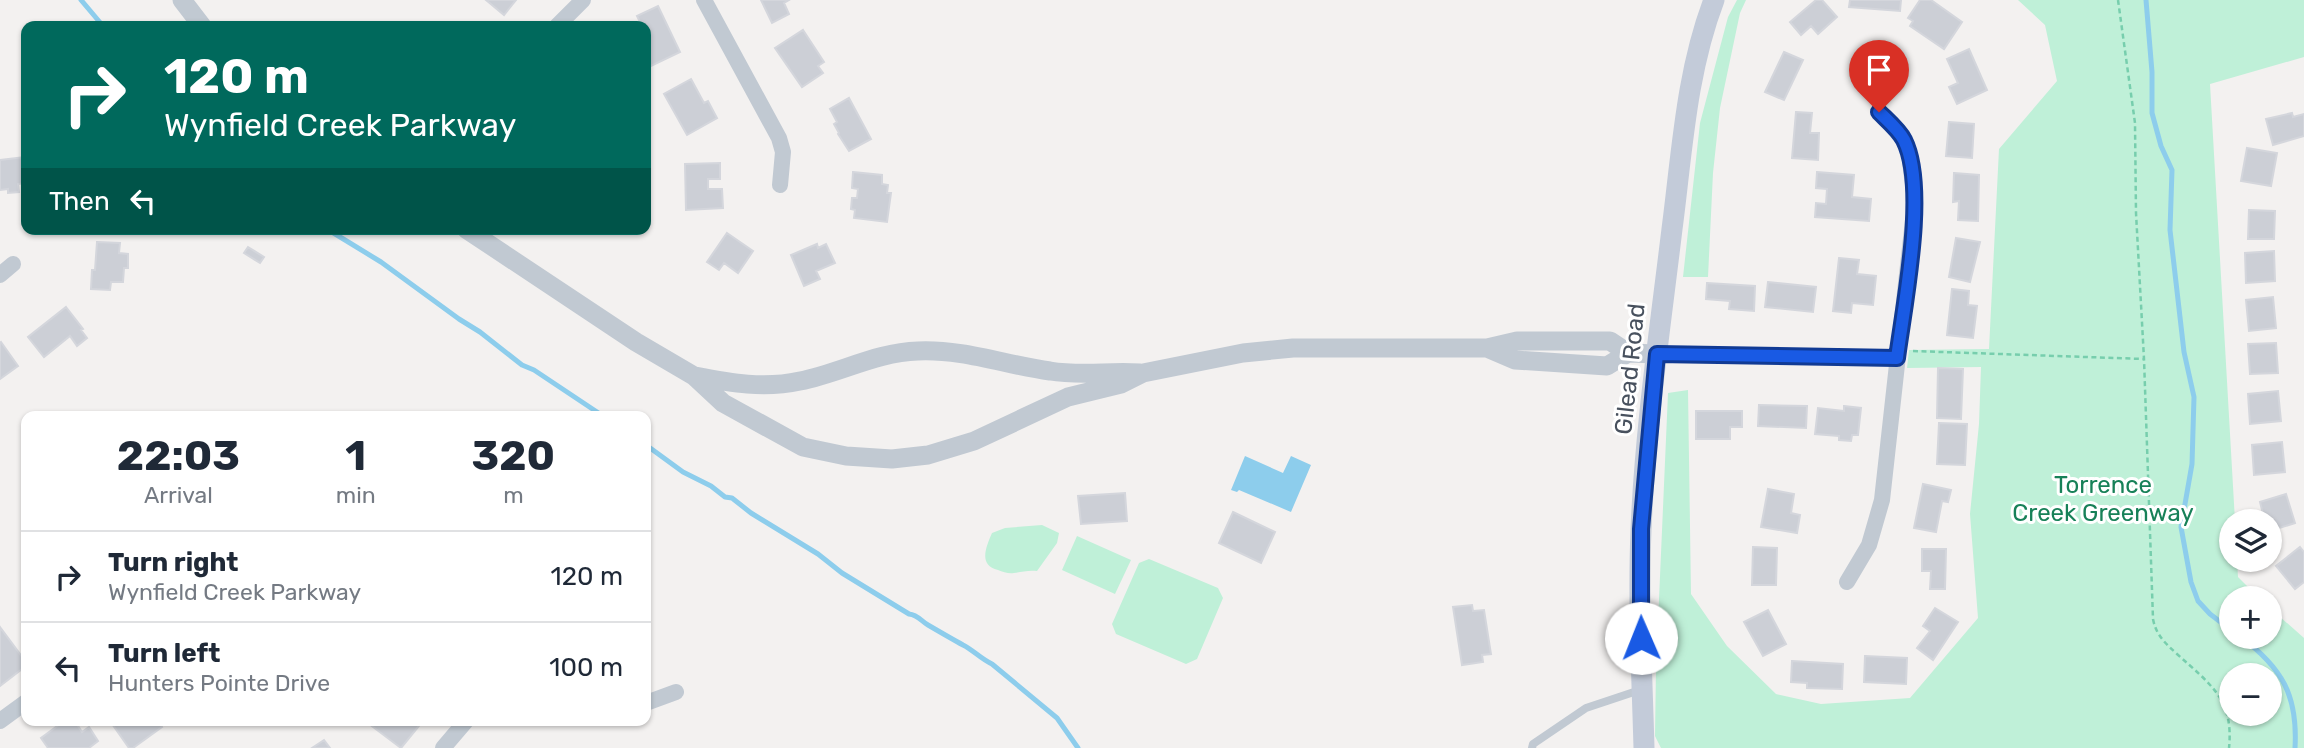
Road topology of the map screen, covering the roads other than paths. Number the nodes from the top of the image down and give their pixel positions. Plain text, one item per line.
1 (182, 0) edge
2 (583, 0) edge
3 (704, 0) edge
4 (1714, 0) edge
5 (198, 21) edge
6 (562, 21) edge
7 (1879, 112) dead end
8 (780, 185) dead end
9 (475, 235) edge
10 (13, 264) dead end
11 (0, 275) edge
12 (1657, 354) junction
13 (1902, 355) junction
14 (1143, 373) junction
15 (694, 376) junction
16 (1847, 582) dead end
17 (1643, 689) junction
18 (676, 692) dead end
19 (651, 701) edge
20 (21, 706) edge
21 (0, 721) edge
22 (462, 726) edge
23 (443, 748) edge
24 (1532, 748) edge
25 (1644, 748) edge

1 - 5 street
2 - 6 street
3 - 8 street
4 - 12 main road, Gilead Road
7 - 13 street
9 - 15 street
10 - 11 street
12 - 13 street
12 - 14 street
12 - 17 main road, Gilead Road
13 - 16 street
14 - 15 street
14 - 15 street
17 - 24 lane
17 - 25 main road, Gilead Road
18 - 19 street
20 - 21 street
22 - 23 street

